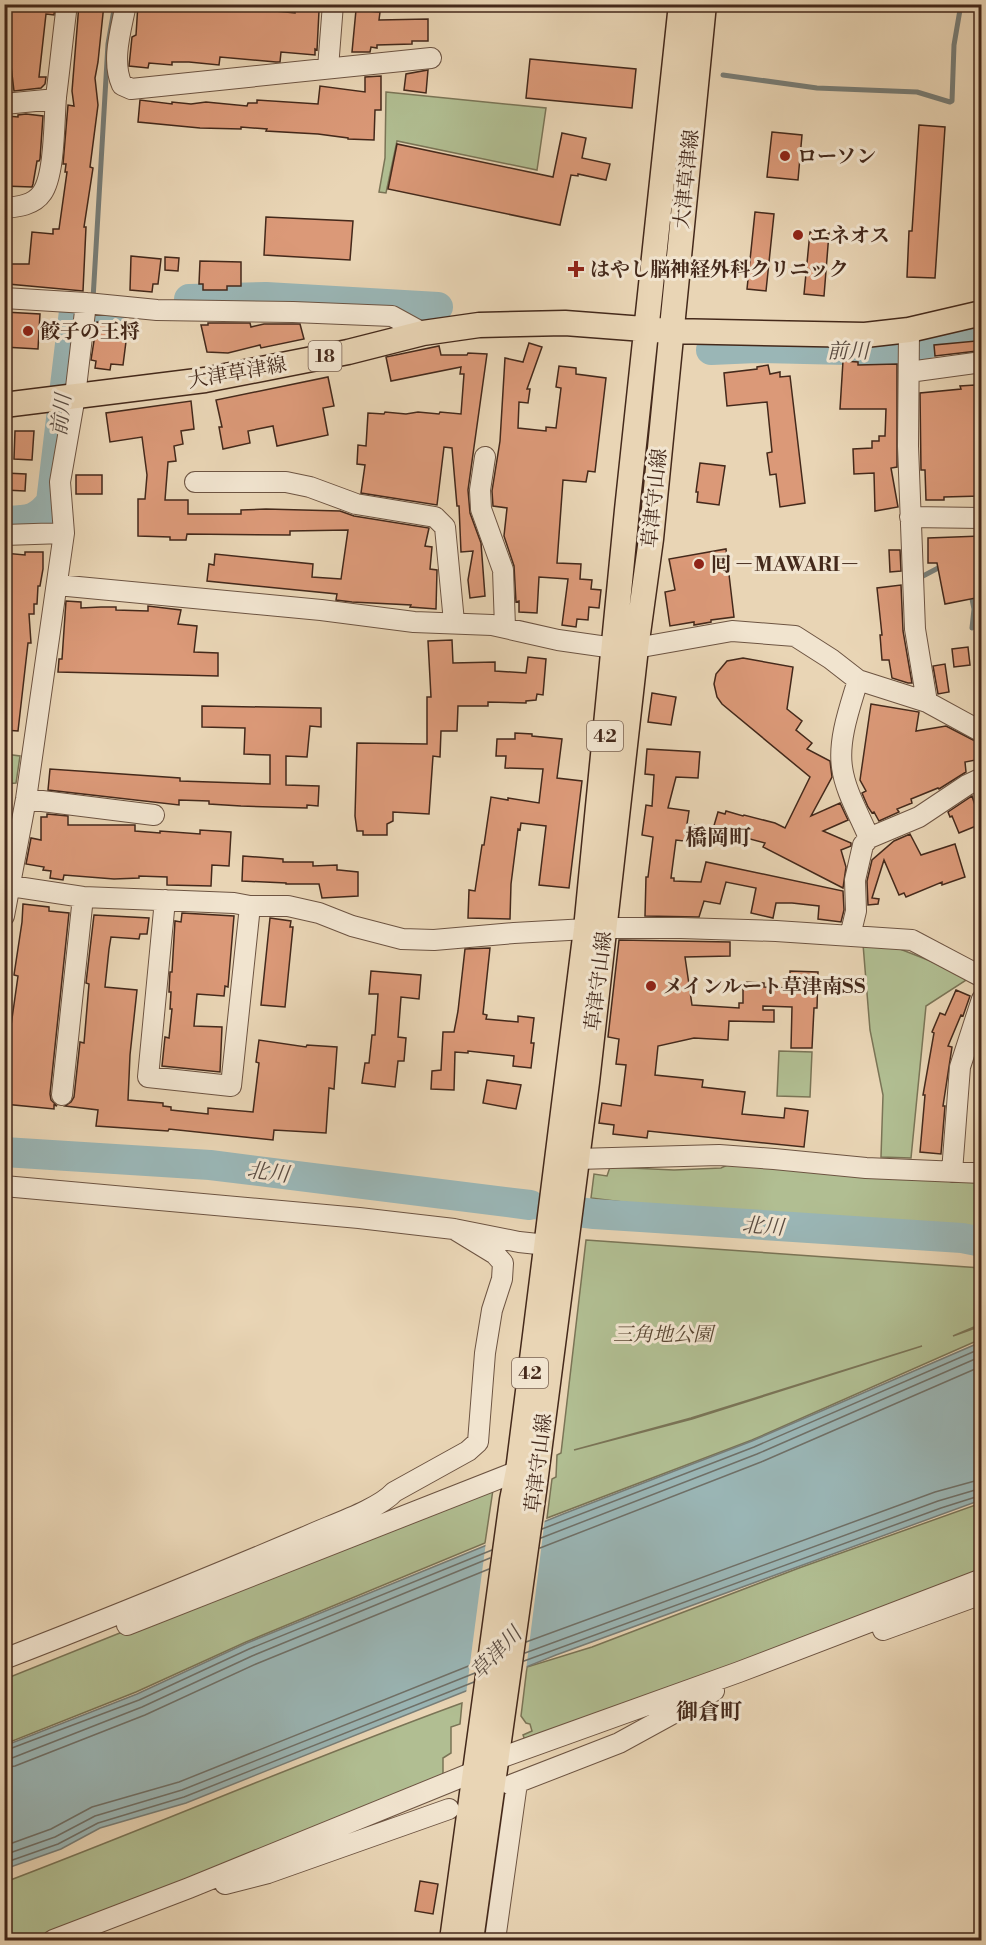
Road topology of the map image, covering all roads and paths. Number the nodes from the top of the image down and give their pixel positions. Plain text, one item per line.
1 (67, 4) edge
2 (126, 4) edge
3 (333, 4) edge
4 (681, 4) edge
5 (704, 4) edge
6 (431, 58) dead end
7 (328, 68) junction
8 (56, 99) junction
9 (4, 104) edge
10 (4, 208) edge
11 (4, 298) edge
12 (86, 303) junction
13 (981, 313) edge
14 (658, 329) junction
15 (909, 330) junction
16 (423, 333) junction
17 (981, 362) edge
18 (909, 372) junction
19 (75, 396) junction
20 (4, 405) edge
21 (485, 457) dead end
22 (195, 482) dead end
23 (910, 517) junction
24 (981, 518) edge
25 (64, 533) junction
26 (4, 535) edge
27 (57, 585) junction
28 (454, 622) junction
29 (505, 627) junction
30 (625, 648) junction
31 (858, 680) junction
32 (927, 702) junction
33 (981, 732) edge
34 (981, 778) edge
35 (26, 799) junction
36 (154, 815) dead end
37 (869, 838) junction
38 (7, 886) edge
39 (83, 897) junction
40 (165, 900) junction
41 (250, 906) junction
42 (4, 916) edge
43 (596, 929) junction
44 (850, 936) junction
45 (981, 977) edge
46 (981, 999) edge
47 (62, 1095) dead end
48 (572, 1149) junction
49 (952, 1172) junction
50 (981, 1173) edge
51 (4, 1186) edge
52 (454, 1229) junction
53 (556, 1244) junction
54 (518, 1471) junction
55 (523, 1495) junction
56 (339, 1532) junction
57 (981, 1579) edge
58 (981, 1594) edge
59 (4, 1659) edge
60 (4, 1673) edge
61 (714, 1691) junction
62 (503, 1748) junction
63 (473, 1777) junction
64 (449, 1809) dead end
65 (234, 1881) junction
66 (53, 1941) edge
67 (84, 1941) edge
68 (452, 1941) edge
69 (471, 1941) edge
70 (495, 1941) edge

1 - 8 street
2 - 7 street
3 - 7 street
4 - 14 main road, 大津草津線
5 - 14 main road, 大津草津線
6 - 7 street
8 - 9 street
8 - 10 street
11 - 12 street
12 - 16 street
12 - 19 street
13 - 15 main road
14 - 15 main road
14 - 16 main road, 大津草津線 / 18
14 - 30 main road, 草津守山線 / 42
15 - 18 street
16 - 19 main road, 大津草津線 / 18
17 - 18 street
18 - 23 street
19 - 20 main road, 大津草津線 / 18
19 - 25 street
21 - 29 street
22 - 28 street
23 - 24 street
23 - 32 street
25 - 26 street
25 - 27 street
27 - 28 street
27 - 35 street
28 - 29 street
29 - 30 street
30 - 31 street
30 - 43 main road, 草津守山線 / 42
31 - 32 street
31 - 37 street
32 - 33 street
34 - 37 street
35 - 36 street
35 - 38 street
37 - 44 street
38 - 39 street
38 - 42 street
39 - 40 street
39 - 47 street
40 - 41 street
40 - 41 street
41 - 43 street
43 - 44 street
43 - 48 main road, 草津守山線 / 42
44 - 45 street
46 - 49 street
48 - 49 street
48 - 53 main road, 草津守山線 / 42
49 - 50 street
51 - 52 street
52 - 53 street
52 - 56 street
53 - 54 main road, 草津守山線 / 42
53 - 55 main road, 草津守山線 / 42
54 - 55 main road, 草津守山線 / 42
54 - 56 street
55 - 62 main road, 草津守山線 / 42
55 - 63 main road, 草津守山線 / 42
56 - 59 street
56 - 60 street
57 - 62 street
58 - 61 street
61 - 62 street
61 - 70 street
62 - 69 main road, 草津守山線 / 42
63 - 65 street
63 - 66 street
63 - 68 main road, 草津守山線 / 42
64 - 65 street
65 - 67 street

